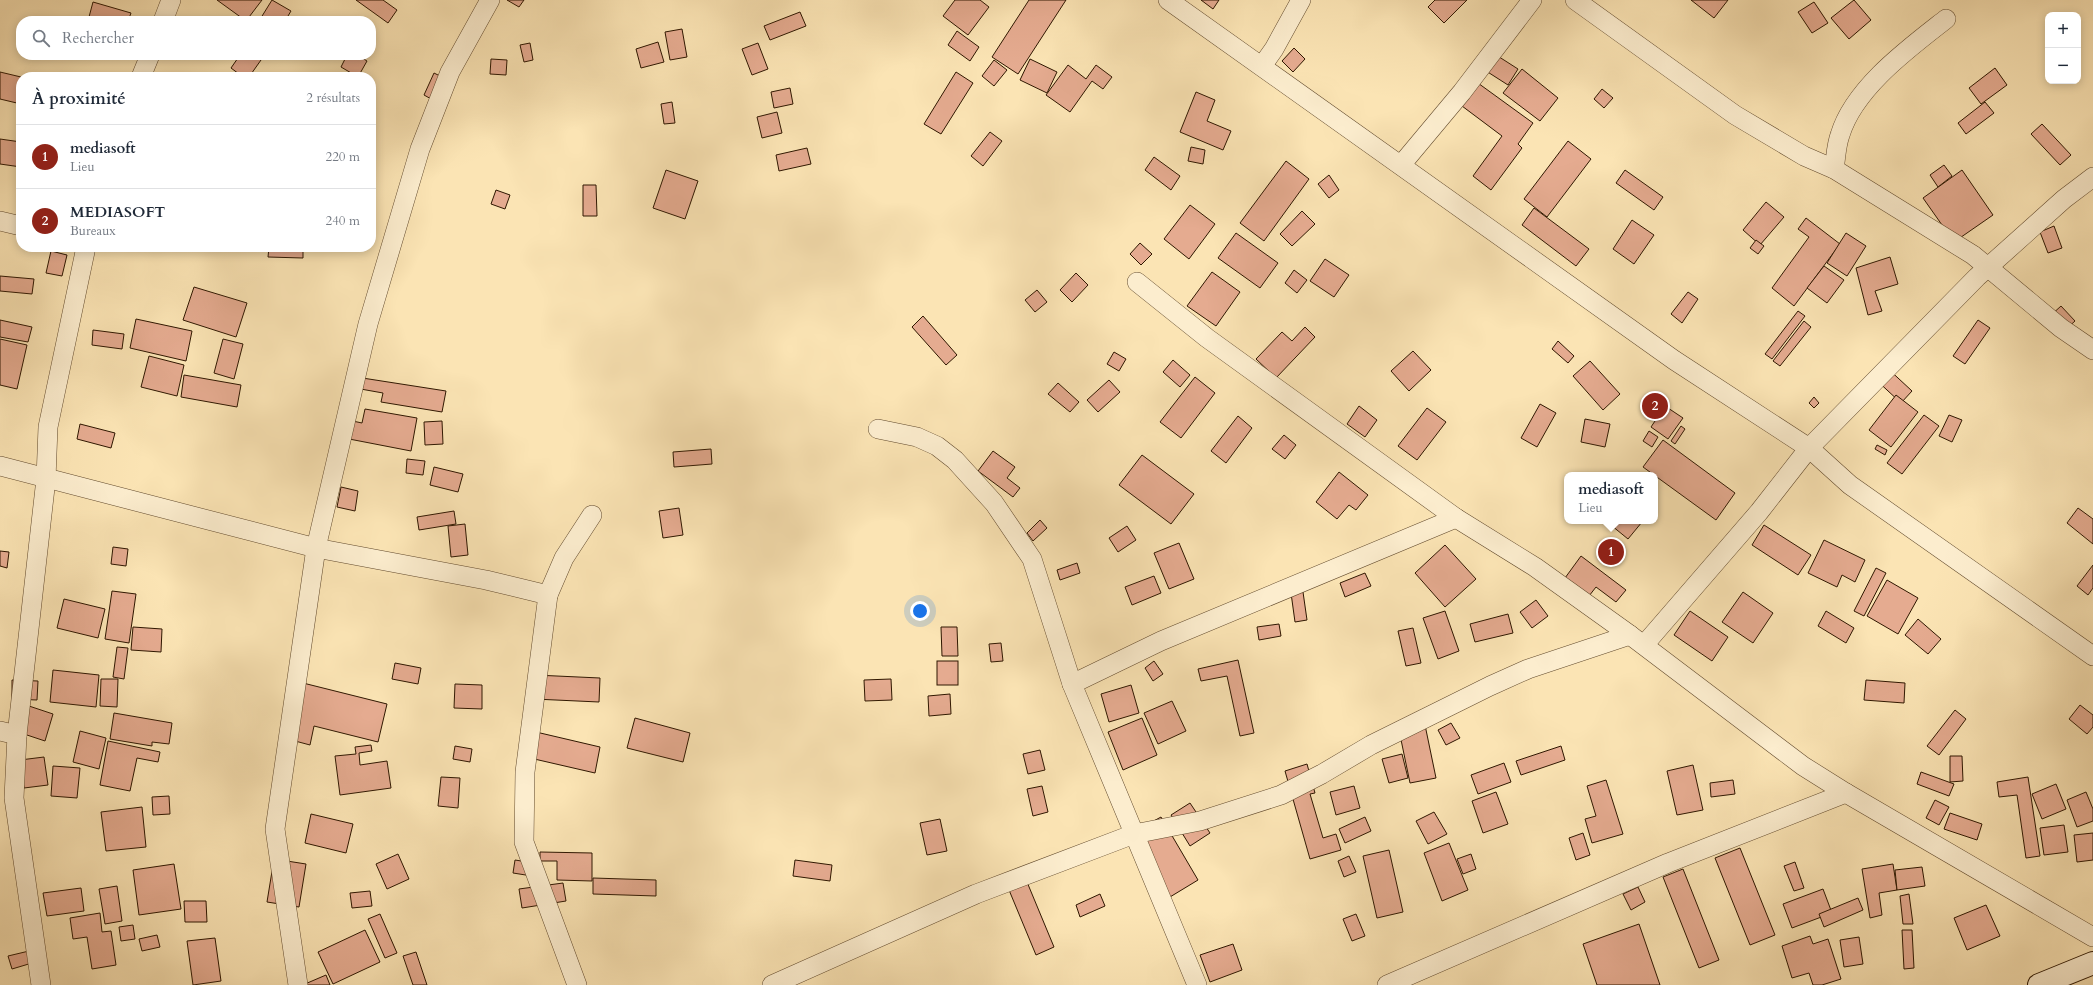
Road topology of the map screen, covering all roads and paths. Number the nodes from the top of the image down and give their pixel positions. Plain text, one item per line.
1 (171, 0) edge
2 (490, 0) edge
3 (1168, 0) edge
4 (1301, 0) edge
5 (1532, 0) edge
6 (1574, 0) edge
7 (165, 16) edge
8 (1946, 19) dead end
9 (148, 60) edge
10 (1262, 66) junction
11 (143, 72) edge
12 (1401, 166) junction
13 (1834, 169) junction
14 (2093, 177) edge
15 (0, 221) edge
16 (16, 225) edge
17 (85, 252) edge
18 (1989, 268) junction
19 (1137, 282) dead end
20 (2093, 350) edge
21 (878, 429) dead end
22 (1809, 448) junction
23 (0, 466) edge
24 (46, 478) junction
25 (592, 515) dead end
26 (1456, 518) junction
27 (316, 548) junction
28 (548, 595) junction
29 (1637, 640) junction
30 (2093, 656) edge
31 (1072, 684) junction
32 (8, 733) edge
33 (1846, 793) junction
34 (1134, 834) junction
35 (2093, 937) edge
36 (2093, 963) edge
37 (41, 985) edge
38 (298, 985) edge
39 (577, 985) edge
40 (772, 985) edge
41 (1197, 985) edge
42 (1388, 985) edge
43 (2039, 985) edge

1 - 7 street
2 - 27 street
3 - 10 street
4 - 10 street
5 - 12 street
6 - 13 street
8 - 13 street
9 - 11 street
10 - 12 street
12 - 22 street
13 - 18 street
14 - 18 street
15 - 16 street
17 - 24 street
18 - 20 street
18 - 22 street
19 - 26 street
21 - 31 street
22 - 29 street
22 - 30 street
23 - 24 street
24 - 27 street
24 - 32 street
25 - 28 street
26 - 29 street
26 - 31 street
27 - 28 street
27 - 38 street
28 - 39 street
29 - 33 street
29 - 34 street
31 - 34 street
32 - 37 street
33 - 35 street
33 - 42 street
34 - 40 street
34 - 41 street
36 - 43 street

